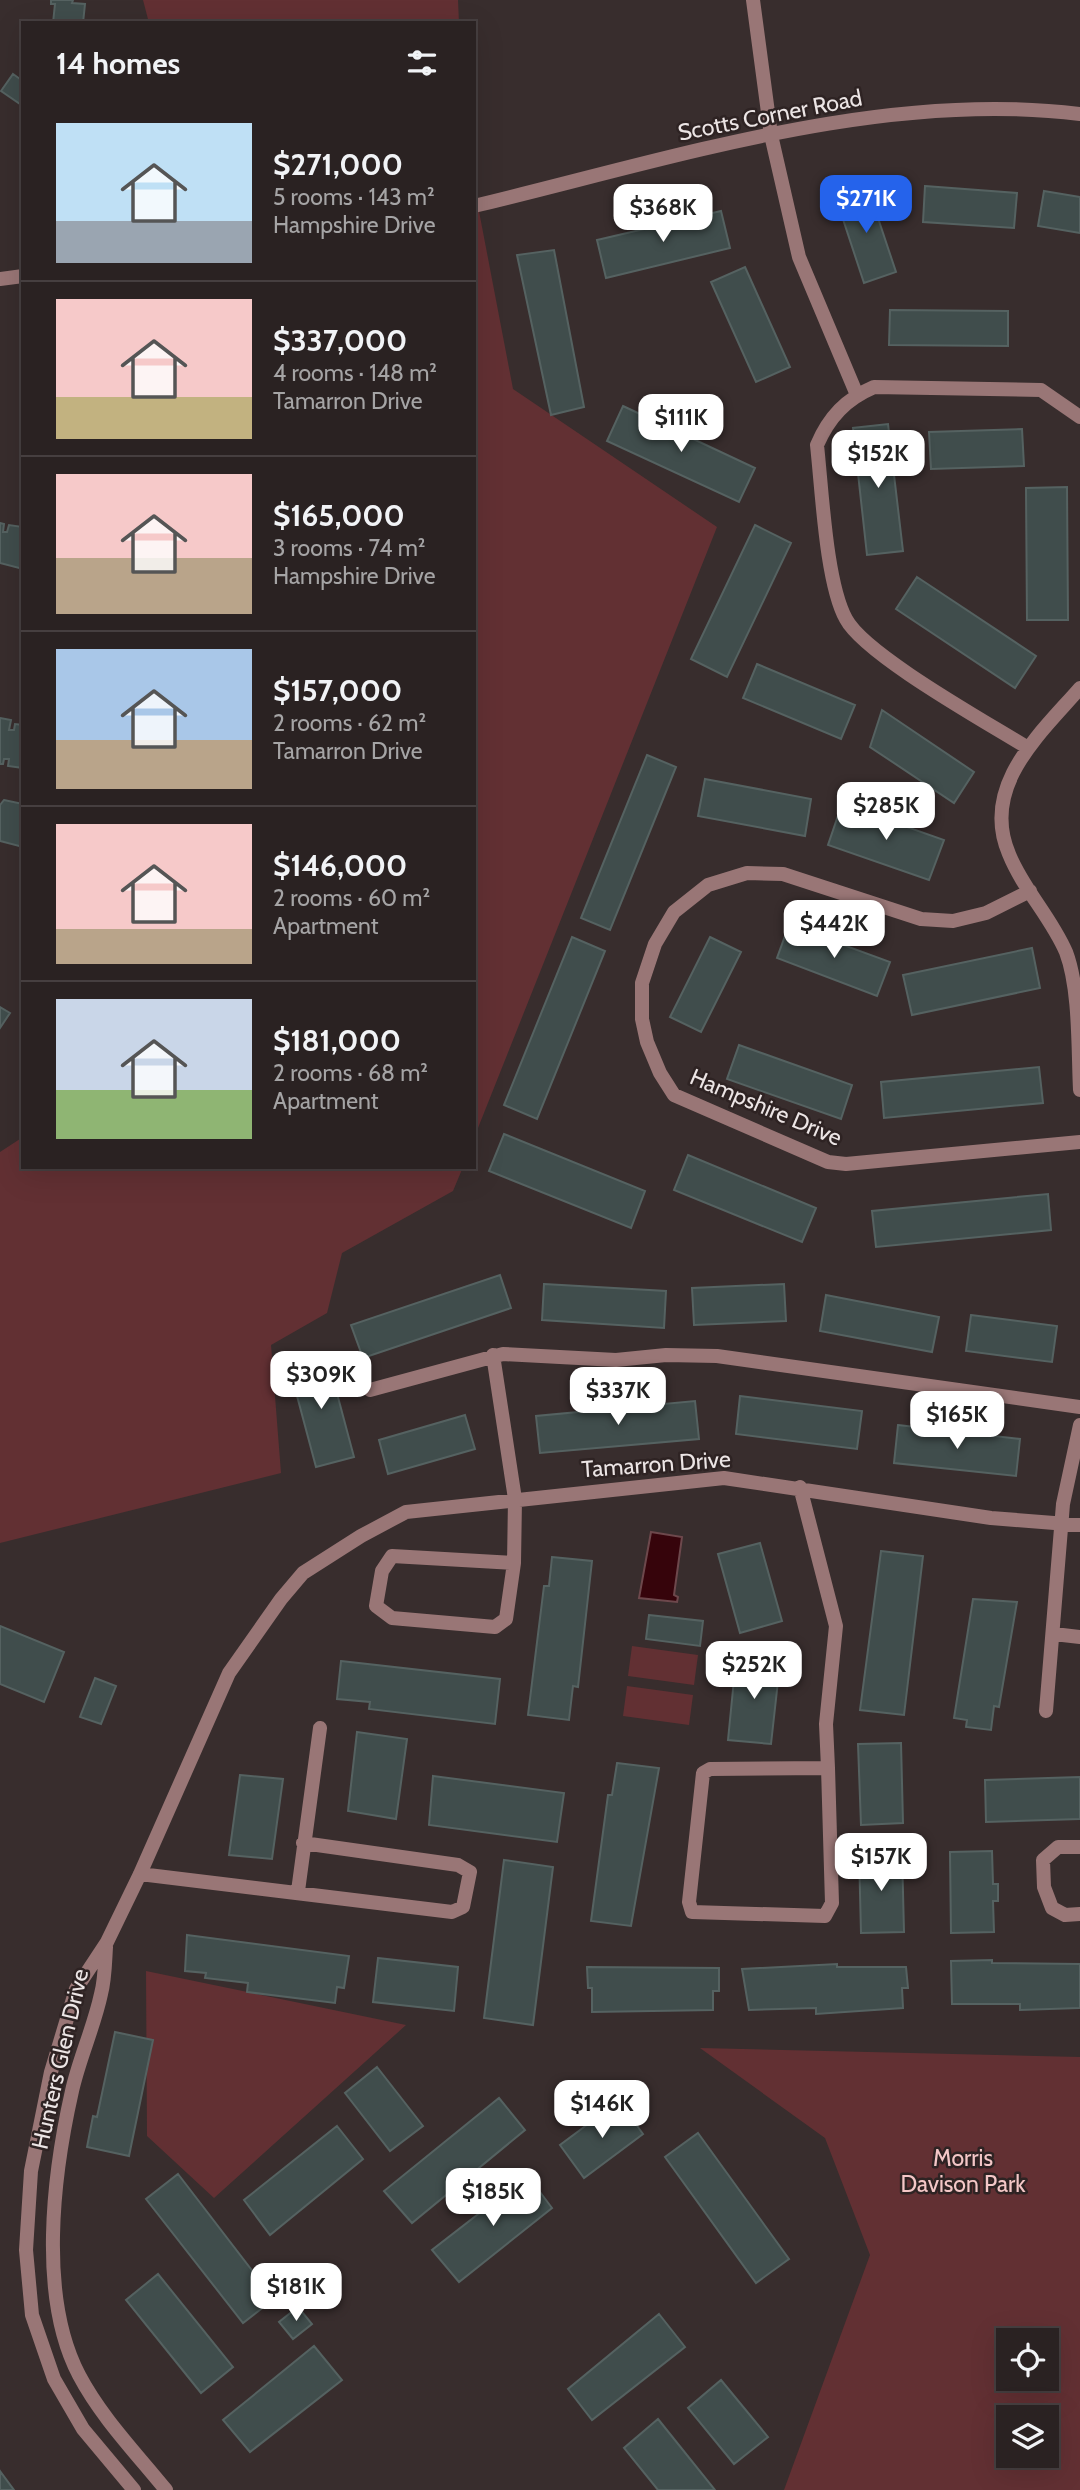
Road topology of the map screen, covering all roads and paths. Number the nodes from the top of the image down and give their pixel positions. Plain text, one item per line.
1 (753, 0) edge
2 (1080, 114) edge
3 (771, 135) junction
4 (476, 206) edge
5 (21, 276) edge
6 (0, 279) edge
7 (857, 395) junction
8 (1080, 417) edge
9 (1080, 688) edge
10 (1028, 748) junction
11 (1030, 891) junction
12 (1080, 1090) edge
13 (1080, 1142) edge
14 (493, 1355) junction
15 (370, 1390) dead end
16 (1080, 1407) edge
17 (1080, 1425) edge
18 (800, 1487) junction
19 (515, 1499) junction
20 (1061, 1525) junction
21 (1080, 1525) edge
22 (514, 1563) junction
23 (1054, 1634) junction
24 (1080, 1637) edge
25 (1046, 1711) dead end
26 (320, 1728) dead end
27 (205, 1730) joint
28 (828, 1768) junction
29 (303, 1843) junction
30 (1080, 1847) edge
31 (140, 1874) junction
32 (298, 1891) junction
33 (1080, 1914) edge
34 (107, 1942) junction
35 (134, 2490) edge
36 (166, 2490) edge

1 - 3 street
2 - 3 street, Scotts Corner Road
3 - 4 street, Scotts Corner Road
3 - 7 street
5 - 6 street
7 - 8 street
7 - 10 street
9 - 10 street
10 - 11 street
11 - 12 street
11 - 13 street, Hampshire Drive
14 - 15 street
14 - 16 street
14 - 19 street
17 - 20 street
18 - 19 street, Tamarron Drive
18 - 20 street, Tamarron Drive
18 - 28 street
19 - 22 street
19 - 27 street, Tamarron Drive
20 - 21 street, Tamarron Drive
20 - 23 street
22 - 22 street
23 - 24 street
23 - 25 street
26 - 29 street
27 - 31 street, Hunters Glen Drive
28 - 28 street
29 - 32 street
29 - 32 street
30 - 33 street
31 - 32 street
31 - 34 street, Hunters Glen Drive
34 - 35 street, Hunters Glen Drive
34 - 36 street, Hunters Glen Drive

